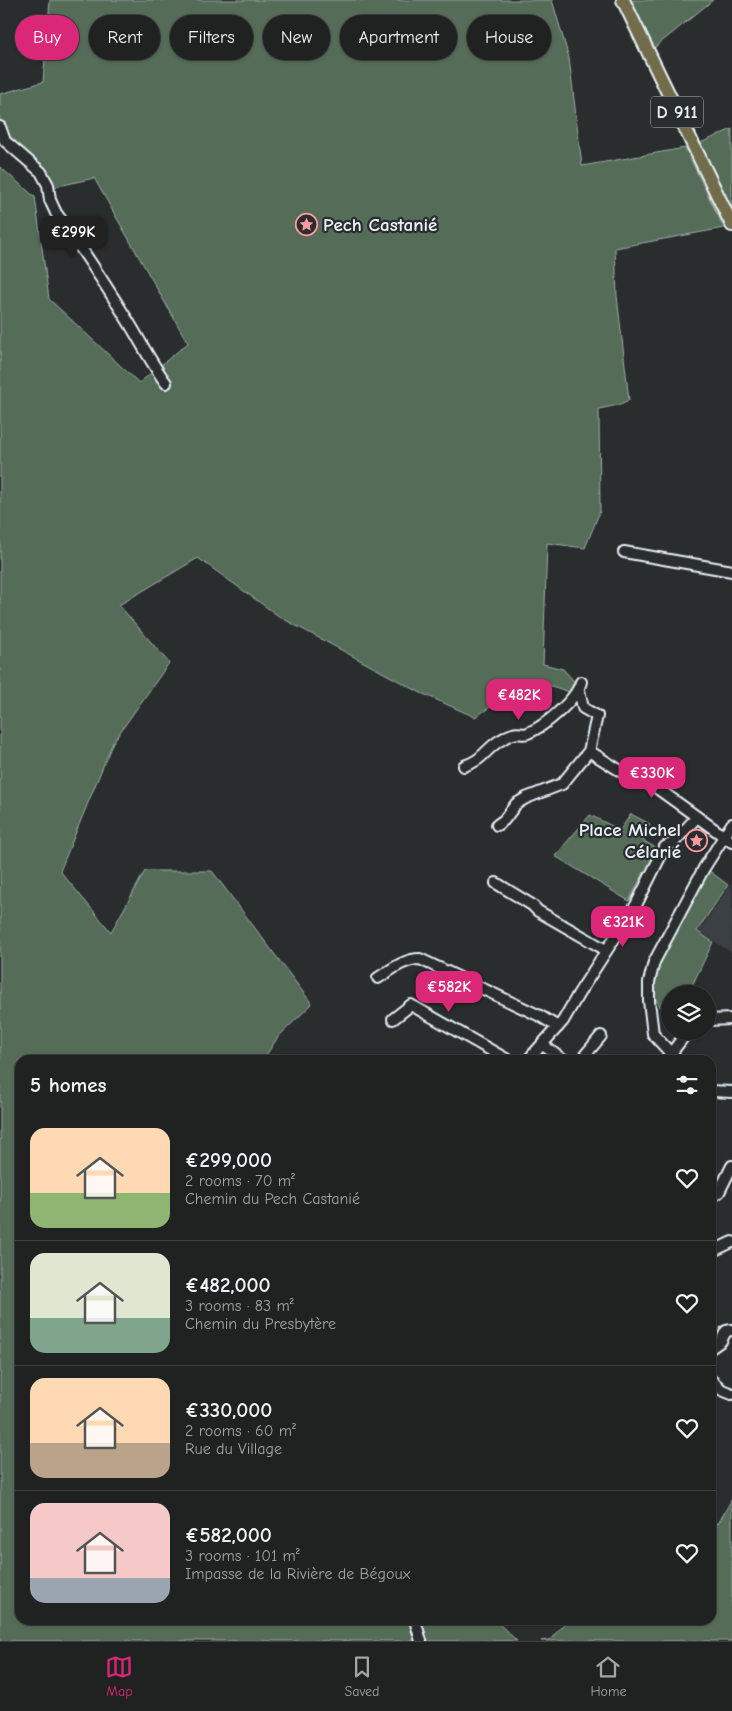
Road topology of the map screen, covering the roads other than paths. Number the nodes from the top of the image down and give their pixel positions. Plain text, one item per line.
1 (622, 0) edge
2 (0, 128) edge
3 (732, 225) edge
4 (166, 383) dead end
5 (624, 552) dead end
6 (732, 571) edge
7 (589, 750) junction
8 (464, 766) dead end
9 (697, 817) junction
10 (732, 824) edge
11 (496, 825) dead end
12 (728, 838) edge
13 (496, 883) dead end
14 (606, 950) junction
15 (378, 978) dead end
16 (393, 1018) dead end
17 (732, 1019) edge
18 (716, 1020) edge
19 (558, 1027) junction
20 (601, 1036) dead end
21 (682, 1040) edge
22 (543, 1045) junction
23 (499, 1055) edge
24 (533, 1055) edge
25 (556, 1055) edge
26 (585, 1055) edge
27 (669, 1055) edge
28 (673, 1055) edge
29 (716, 1089) edge
30 (732, 1092) edge
31 (732, 1166) edge
32 (716, 1194) edge
33 (732, 1242) edge
34 (716, 1248) edge
35 (732, 1330) edge
36 (716, 1344) edge
37 (716, 1385) edge
38 (732, 1394) edge
39 (416, 1625) edge
40 (421, 1641) edge

1 - 3 main road, D 911
2 - 4 street
5 - 6 street
7 - 8 street
7 - 9 street
7 - 11 street
9 - 12 street
9 - 14 street
10 - 12 street
12 - 27 street
13 - 14 street
14 - 19 street
15 - 19 street
16 - 23 street
17 - 18 street
19 - 22 street
20 - 26 street
21 - 28 street
22 - 24 street
22 - 25 street
29 - 30 street
31 - 32 street
33 - 34 street
35 - 36 street
37 - 38 street
39 - 40 street

